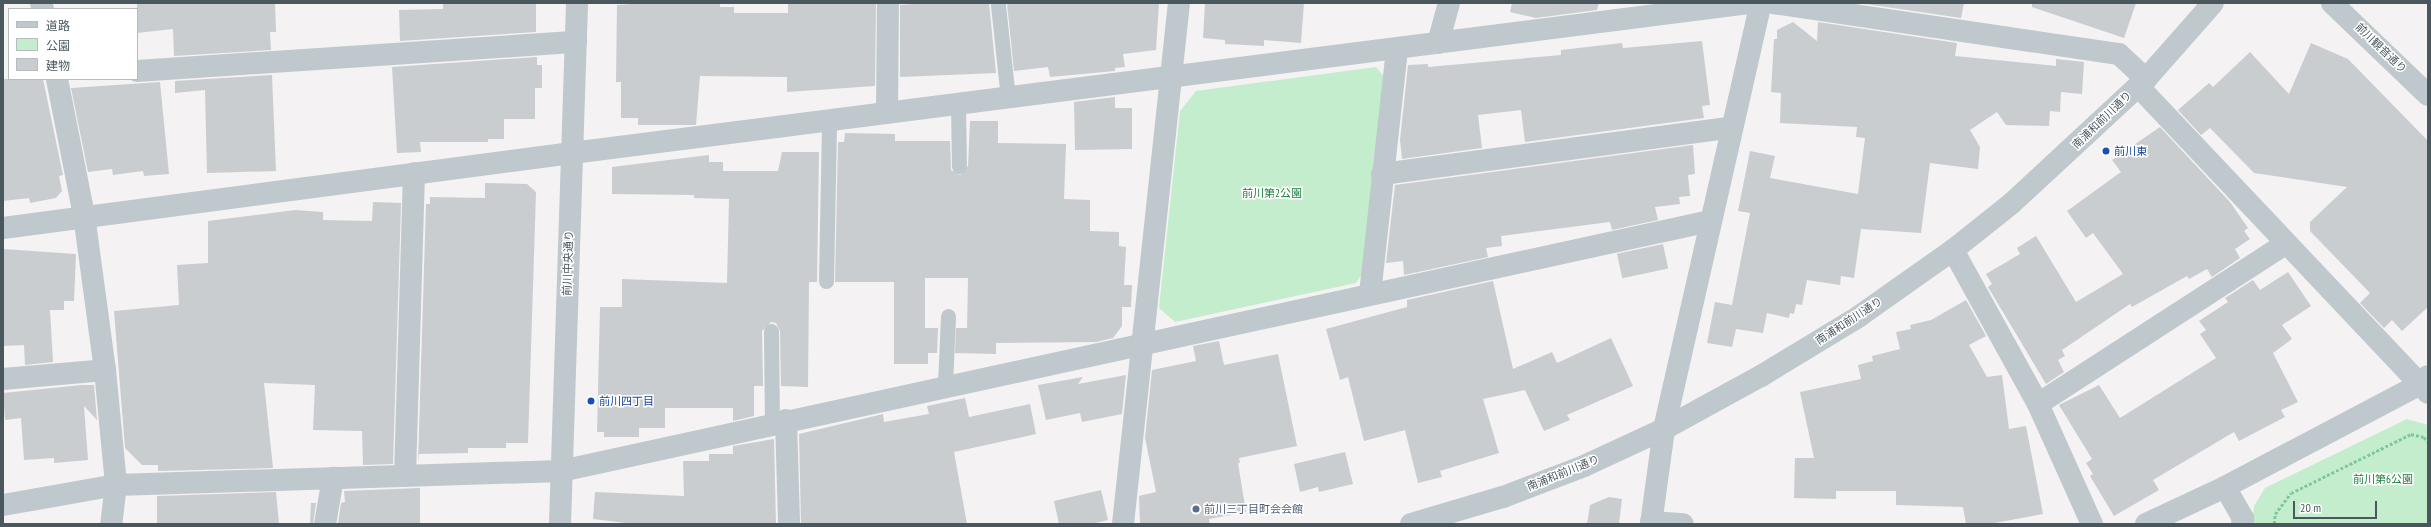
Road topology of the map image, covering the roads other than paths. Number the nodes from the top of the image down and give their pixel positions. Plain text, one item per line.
1 (577, 3) edge
2 (888, 3) edge
3 (1179, 3) edge
4 (1450, 3) edge
5 (1750, 3) edge
6 (1762, 3) edge
7 (1773, 3) edge
8 (2213, 3) edge
9 (2332, 3) edge
10 (998, 5) dead end
11 (576, 42) junction
12 (1438, 43) junction
13 (1397, 49) junction
14 (138, 71) edge
15 (1171, 78) junction
16 (56, 80) edge
17 (2142, 82) junction
18 (2428, 95) edge
19 (1008, 98) junction
20 (958, 105) junction
21 (887, 114) junction
22 (829, 121) junction
23 (1732, 126) junction
24 (572, 153) junction
25 (959, 166) dead end
26 (414, 173) junction
27 (1382, 174) junction
28 (84, 215) junction
29 (1710, 221) junction
30 (3, 228) edge
31 (2285, 244) junction
32 (1953, 250) junction
33 (826, 281) dead end
34 (1370, 294) junction
35 (948, 316) dead end
36 (771, 331) dead end
37 (1142, 342) junction
38 (105, 370) junction
39 (3, 380) edge
40 (945, 385) junction
41 (2425, 385) edge
42 (2038, 404) junction
43 (779, 422) junction
44 (1664, 429) junction
45 (562, 471) junction
46 (405, 476) junction
47 (333, 478) junction
48 (116, 485) junction
49 (2225, 487) junction
50 (3, 505) edge
51 (1651, 523) edge
52 (111, 524) edge
53 (325, 524) edge
54 (560, 524) edge
55 (789, 524) edge
56 (1123, 524) edge
57 (1411, 524) edge
58 (1683, 524) edge
59 (2092, 524) edge
60 (2146, 524) edge
61 (2242, 524) edge

1 - 11 street, 前川中央通り
2 - 21 street
3 - 15 street
4 - 12 street
5 - 12 street
6 - 23 street
7 - 17 street
8 - 17 street, 南浦和前川通り
9 - 18 street, 前川観音通り
10 - 19 lane
11 - 14 street
11 - 24 street, 前川中央通り
12 - 13 street
13 - 15 street
13 - 27 street
15 - 19 street
15 - 37 street
16 - 28 street
17 - 31 street
17 - 32 street, 南浦和前川通り
19 - 20 street
20 - 21 street
20 - 25 lane
21 - 22 street
22 - 24 street
22 - 33 lane
23 - 27 street
23 - 29 street
24 - 26 street
24 - 45 street, 前川中央通り
26 - 28 street
26 - 46 street
27 - 34 street
28 - 30 street
28 - 38 street
29 - 34 street
29 - 44 street
31 - 41 street
31 - 42 street
32 - 42 street
32 - 44 street, 南浦和前川通り
34 - 37 street
35 - 40 lane
36 - 43 lane
37 - 40 street
37 - 56 street
38 - 39 street
38 - 48 street
40 - 43 street
41 - 49 street
42 - 59 street
43 - 45 street
43 - 55 street
44 - 51 street
44 - 57 street, 南浦和前川通り
45 - 46 street
45 - 54 street, 前川中央通り
46 - 47 street
47 - 48 street
47 - 53 street
48 - 50 street
48 - 52 street
49 - 60 street
49 - 61 street
51 - 58 street

